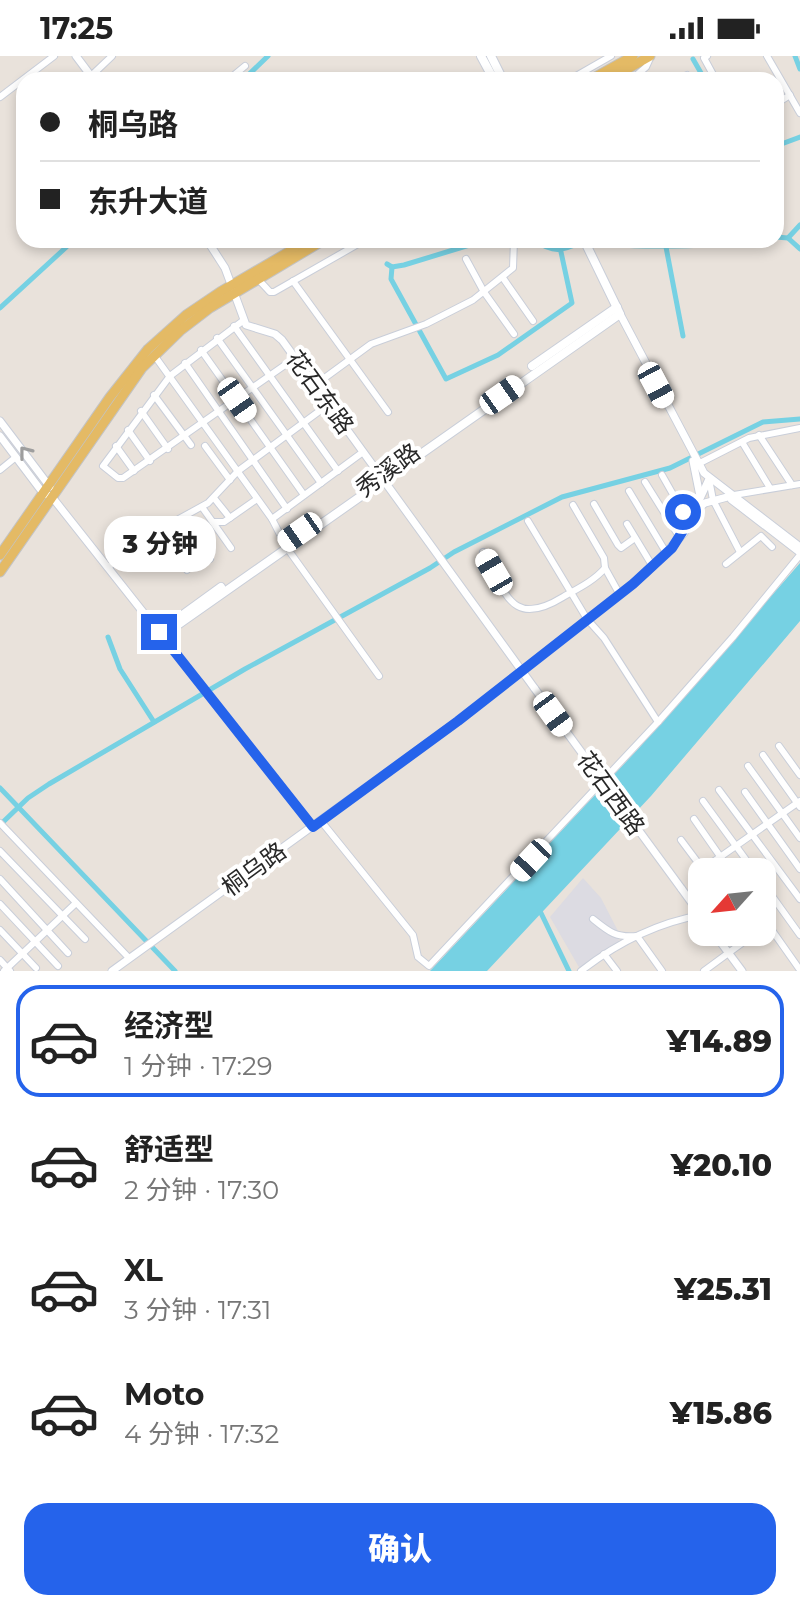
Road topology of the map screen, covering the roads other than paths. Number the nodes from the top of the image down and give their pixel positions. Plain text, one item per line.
1 (54, 56) edge
2 (112, 56) edge
3 (611, 56) edge
4 (633, 56) edge
5 (650, 56) edge
6 (245, 66) dead end
7 (33, 72) edge
8 (97, 72) edge
9 (238, 72) edge
10 (583, 72) edge
11 (604, 72) edge
12 (622, 72) edge
13 (16, 85) edge
14 (784, 85) edge
15 (790, 95) junction
16 (0, 97) edge
17 (784, 99) edge
18 (800, 113) edge
19 (212, 248) edge
20 (297, 248) edge
21 (310, 248) edge
22 (351, 248) edge
23 (514, 248) edge
24 (588, 248) edge
25 (466, 259) dead end
26 (503, 278) junction
27 (258, 279) junction
28 (293, 281) junction
29 (232, 290) junction
30 (484, 292) junction
31 (618, 310) junction
32 (244, 320) junction
33 (533, 321) dead end
34 (234, 326) junction
35 (514, 334) dead end
36 (217, 338) junction
37 (201, 350) junction
38 (154, 355) junction
39 (295, 358) junction
40 (350, 359) junction
41 (185, 363) junction
42 (170, 376) junction
43 (270, 376) junction
44 (315, 385) junction
45 (253, 388) junction
46 (154, 395) junction
47 (237, 400) junction
48 (329, 404) junction
49 (141, 411) junction
50 (219, 412) junction
51 (388, 412) dead end
52 (0, 421) edge
53 (303, 423) junction
54 (204, 424) junction
55 (800, 428) edge
56 (128, 430) junction
57 (287, 435) junction
58 (759, 435) junction
59 (0, 436) edge
60 (185, 437) junction
61 (742, 442) junction
62 (191, 445) dead end
63 (116, 446) junction
64 (205, 446) dead end
65 (270, 447) junction
66 (168, 449) junction
67 (691, 451) junction
68 (363, 452) junction
69 (16, 457) junction
70 (253, 460) junction
71 (150, 461) junction
72 (697, 462) junction
73 (0, 470) edge
74 (134, 471) junction
75 (238, 471) junction
76 (338, 471) junction
77 (662, 475) dead end
78 (382, 478) junction
79 (709, 479) junction
80 (230, 480) junction
81 (645, 482) dead end
82 (321, 483) junction
83 (800, 484) edge
84 (792, 485) junction
85 (770, 488) junction
86 (48, 491) junction
87 (629, 491) dead end
88 (304, 495) junction
89 (731, 496) junction
90 (700, 497) junction
91 (214, 498) junction
92 (257, 499) junction
93 (713, 500) junction
94 (594, 504) dead end
95 (573, 505) dead end
96 (202, 507) junction
97 (287, 509) junction
98 (693, 515) junction
99 (182, 519) junction
100 (272, 519) junction
101 (227, 520) junction
102 (528, 521) dead end
103 (213, 522) junction
104 (627, 524) dead end
105 (160, 530) junction
106 (221, 534) junction
107 (635, 538) junction
108 (680, 538) junction
109 (285, 546) junction
110 (772, 547) dead end
111 (800, 547) edge
112 (231, 548) dead end
113 (483, 552) dead end
114 (740, 552) junction
115 (667, 554) junction
116 (800, 554) edge
117 (0, 555) edge
118 (210, 559) dead end
119 (726, 564) dead end
120 (108, 567) junction
121 (653, 567) junction
122 (605, 568) junction
123 (187, 570) dead end
124 (0, 572) edge
125 (571, 593) junction
126 (620, 595) junction
127 (587, 619) junction
128 (160, 634) junction
129 (522, 670) junction
130 (379, 676) dead end
131 (658, 722) junction
132 (779, 746) dead end
133 (763, 755) dead end
134 (748, 766) dead end
135 (800, 775) edge
136 (719, 790) dead end
137 (745, 792) dead end
138 (703, 801) dead end
139 (799, 804) edge
140 (782, 814) junction
141 (694, 819) dead end
142 (321, 821) junction
143 (0, 823) edge
144 (768, 824) junction
145 (313, 827) junction
146 (752, 835) junction
147 (14, 838) junction
148 (800, 838) edge
149 (681, 840) dead end
150 (736, 846) junction
151 (0, 852) edge
152 (720, 857) joint
153 (694, 858) edge
154 (745, 858) edge
155 (800, 869) edge
156 (0, 879) edge
157 (688, 898) edge
158 (800, 899) edge
159 (776, 902) edge
160 (76, 903) junction
161 (0, 904) edge
162 (62, 916) junction
163 (688, 918) edge
164 (593, 919) dead end
165 (0, 930) edge
166 (47, 930) junction
167 (800, 935) edge
168 (637, 936) junction
169 (85, 939) dead end
170 (776, 940) edge
171 (35, 941) junction
172 (724, 946) edge
173 (737, 946) edge
174 (22, 953) junction
175 (68, 953) dead end
176 (729, 953) junction
177 (604, 954) junction
178 (129, 958) junction
179 (0, 960) edge
180 (58, 966) dead end
181 (36, 968) dead end
182 (590, 968) edge
183 (7, 970) edge
184 (800, 970) edge
185 (112, 971) edge
186 (581, 971) edge
187 (617, 971) edge
188 (662, 971) edge
189 (704, 971) edge
190 (742, 971) edge

1 - 7 street
2 - 8 street
3 - 10 street
4 - 11 main road
5 - 12 main road
6 - 9 street
13 - 16 street
14 - 15 street
15 - 17 street
15 - 18 street
19 - 29 street
20 - 29 main road
21 - 27 main road
22 - 28 street
23 - 26 street
24 - 31 main road
25 - 30 street
26 - 30 street
26 - 33 street
27 - 28 street
27 - 29 main road
28 - 40 street
29 - 32 street
29 - 38 main road
29 - 86 main road
30 - 35 street
30 - 40 street
31 - 67 street
31 - 78 main road, 秀溪路
32 - 34 street
32 - 39 street, 花石东路
34 - 36 street
34 - 43 street
36 - 37 street
36 - 45 street
37 - 41 street
37 - 47 street
38 - 42 street
38 - 86 main road
39 - 43 street
39 - 44 street, 花石东路
40 - 44 street
40 - 51 street
41 - 42 street
41 - 50 street
42 - 46 street
42 - 54 street
43 - 45 street
43 - 53 street
44 - 48 street, 花石东路
45 - 47 street
45 - 57 street
46 - 49 street
46 - 60 street
47 - 50 street
47 - 65 street
48 - 53 street
48 - 68 street, 花石东路
49 - 56 street
49 - 66 street
50 - 54 street
50 - 70 street
86 -> 52 street
53 - 57 street
53 - 76 street
54 - 60 street
54 - 75 street
55 - 58 street
56 - 63 street
56 - 71 street
57 - 65 street
57 - 82 street
58 - 61 street
58 - 84 street
59 - 69 street
60 - 62 street
60 - 66 street
61 - 72 street
61 - 85 street
63 - 74 street
63 - 74 street
64 - 80 street
65 - 70 street
65 - 88 street
66 - 71 street
67 - 72 street
67 - 90 street
68 - 76 street
68 - 78 street, 花石东路
69 - 73 street
69 - 86 street
70 - 75 street
70 - 97 street
71 - 74 street
72 - 79 street
75 - 80 street
75 - 92 street
76 - 82 street
77 - 98 street
78 - 109 main road, 秀溪路
78 - 129 street, 花石西路
79 - 89 street
79 - 90 street, 桐乌路
79 - 93 street
80 - 91 street
81 - 108 street
82 - 88 street
83 - 84 street
84 - 85 street
85 - 89 street
86 - 117 main road
86 - 120 street
86 - 124 main road
87 - 115 street
88 - 97 street
89 - 93 street
89 - 111 street
89 - 116 street
90 - 98 street, 桐乌路
91 - 96 street
91 - 101 street
92 - 100 street
92 - 101 street
93 - 98 street
93 - 114 street
94 - 107 street
95 - 122 street
96 - 99 street
96 - 103 street
97 - 100 street
98 - 108 street, 桐乌路
99 - 105 street
99 - 118 street
100 - 109 street
101 - 103 street
101 - 106 street
102 - 125 street
103 - 106 street
104 - 107 street
105 - 120 street
105 - 123 street
106 - 112 street
107 - 121 street
108 - 115 street, 桐乌路
109 - 128 main road, 秀溪路
109 - 130 street
110 - 114 street
113 - 125 street
114 - 119 street
115 - 121 street, 桐乌路
116 - 131 street
120 - 128 street
121 - 126 street, 桐乌路
122 - 125 street
122 - 126 street
125 - 127 street
126 - 127 street, 桐乌路
127 - 129 street, 桐乌路
127 - 131 street
128 - 145 street
129 - 142 street, 桐乌路
129 - 157 street, 花石西路, bridge
131 - 142 street
132 - 135 street
133 - 139 street
134 - 140 street
136 - 146 street
137 - 144 street
138 - 150 street
139 - 140 street
140 - 144 street
140 - 148 street
141 - 152 street
142 - 145 street, 桐乌路
143 - 147 street
144 - 146 street
144 - 155 street
145 - 178 street, 桐乌路
146 - 150 street
146 - 158 street
147 - 151 street
147 - 160 street
149 - 153 street
150 - 152 street
150 - 154 street
151 - 162 street
156 - 166 street
159 - 167 street
160 - 162 street
160 - 178 street
161 - 171 street
162 - 166 street
162 - 169 street
163 - 168 street
164 - 168 street
165 - 174 street
166 - 171 street
166 - 175 street
168 - 177 street
168 - 188 street
170 - 184 street
171 - 174 street
171 - 180 street
172 - 176 street
173 - 176 street
174 - 181 street
174 - 183 street
176 - 189 street
176 - 190 street
177 - 182 street
177 - 187 street
178 - 185 street, 桐乌路
179 - 183 street
182 - 186 street

